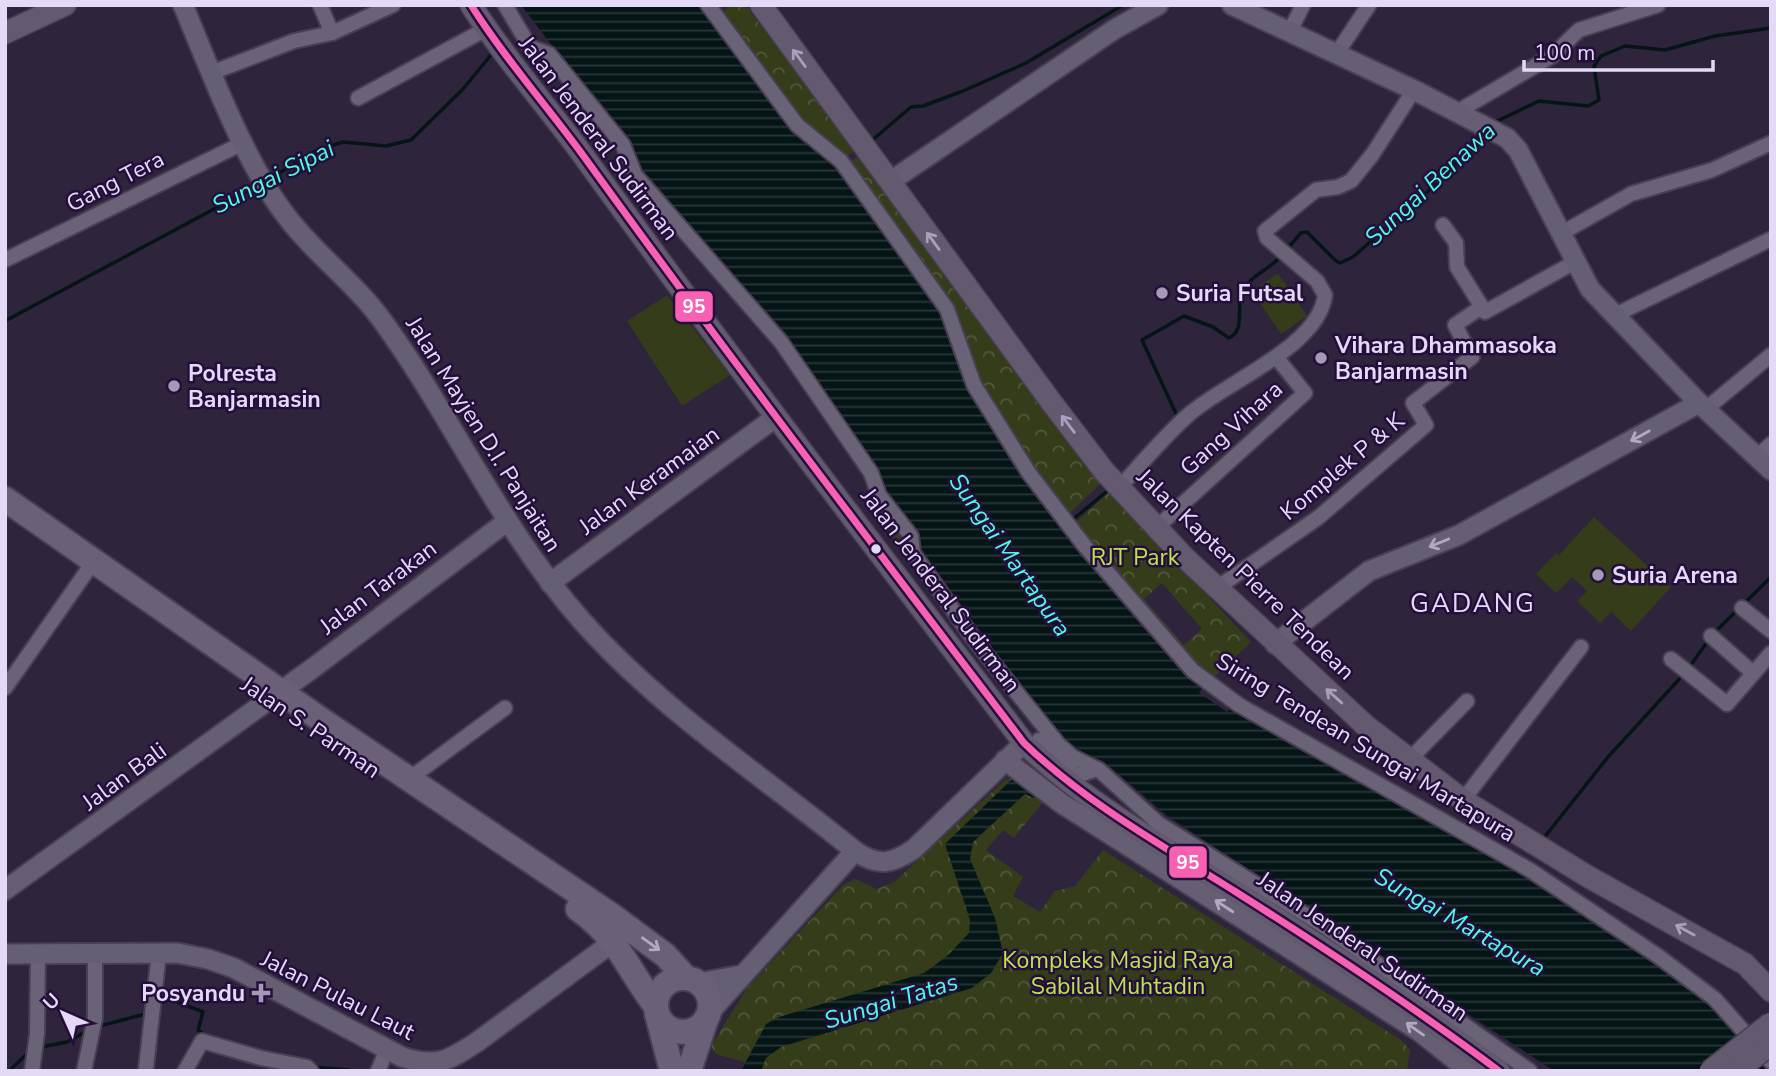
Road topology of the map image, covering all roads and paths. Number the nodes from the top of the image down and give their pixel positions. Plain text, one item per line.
1 (65, 5) edge
2 (183, 5) edge
3 (320, 5) edge
4 (393, 5) edge
5 (471, 5) edge
6 (505, 5) edge
7 (708, 5) edge
8 (1158, 5) edge
9 (1303, 5) edge
10 (1368, 5) edge
11 (1658, 5) edge
12 (769, 8) edge
13 (1244, 8) edge
14 (1290, 31) junction
15 (5, 33) edge
16 (332, 33) junction
17 (490, 35) junction
18 (1338, 53) junction
19 (211, 73) junction
20 (1414, 90) junction
21 (358, 98) dead end
22 (1457, 112) junction
23 (244, 142) junction
24 (1771, 143) edge
25 (891, 181) junction
26 (1443, 225) dead end
27 (1560, 234) junction
28 (1771, 239) edge
29 (5, 260) edge
30 (1575, 262) junction
31 (1480, 308) junction
32 (1615, 315) junction
33 (1771, 355) edge
34 (1277, 358) junction
35 (1703, 406) junction
36 (776, 417) junction
37 (1766, 457) edge
38 (1115, 484) junction
39 (5, 499) edge
40 (5, 516) edge
41 (506, 522) junction
42 (1156, 528) junction
43 (87, 571) junction
44 (551, 583) junction
45 (1217, 589) junction
46 (1742, 608) dead end
47 (1771, 631) edge
48 (1711, 636) dead end
49 (1275, 644) junction
50 (1580, 647) dead end
51 (1771, 653) edge
52 (1671, 659) dead end
53 (1753, 673) junction
54 (5, 688) edge
55 (275, 695) junction
56 (1467, 701) dead end
57 (505, 708) dead end
58 (1035, 740) junction
59 (1409, 760) junction
60 (1011, 764) junction
61 (1097, 769) junction
62 (399, 770) junction
63 (1065, 772) junction
64 (1463, 800) junction
65 (855, 851) junction
66 (5, 890) edge
67 (613, 942) junction
68 (159, 953) junction
69 (5, 954) edge
70 (38, 954) junction
71 (95, 955) junction
72 (1745, 964) junction
73 (742, 975) junction
74 (1771, 976) edge
75 (692, 980) junction
76 (1771, 991) edge
77 (656, 1010) junction
78 (707, 1017) junction
79 (1771, 1023) edge
80 (1771, 1044) edge
81 (387, 1049) junction
82 (1771, 1062) edge
83 (421, 1067) edge
84 (146, 1068) dead end
85 (32, 1071) edge
86 (84, 1071) edge
87 (185, 1071) edge
88 (311, 1071) edge
89 (378, 1071) edge
90 (672, 1071) edge
91 (689, 1071) edge
92 (1469, 1071) edge
93 (1499, 1071) edge
94 (1530, 1071) edge
95 (1710, 1071) edge
96 (1737, 1071) edge

1 - 15 main road
2 - 19 street, Jalan Mayjen D.I. Panjaitan
3 - 16 street
4 - 16 street
5 - 17 main road, Jalan Jenderal Sudirman
6 - 58 street
7 - 82 street, Siring Tendean Sungai Martapura
8 - 25 street
9 - 14 street
10 - 18 street
11 - 22 street
25 -> 12 main road, Jalan Kapten Pierre Tendean
13 - 14 street
14 - 18 street
16 - 19 street
17 - 21 street
17 - 36 main road, Jalan Jenderal Sudirman
18 - 20 street
19 - 23 street, Jalan Mayjen D.I. Panjaitan
20 - 22 street
20 - 34 street
22 - 27 street
23 - 29 street, Gang Tera
23 - 41 street, Jalan Mayjen D.I. Panjaitan
24 - 27 street
38 -> 25 main road, Jalan Kapten Pierre Tendean
26 - 31 street
27 - 30 street
28 - 32 street
30 - 31 street
30 - 32 street
31 - 45 street, Komplek P & K
32 - 35 street
33 - 35 street
34 - 38 street
34 - 42 street, Gang Vihara
35 - 37 street
35 -> 49 street
36 - 44 street, Jalan Keramaian
36 - 58 main road, Jalan Jenderal Sudirman
38 - 42 main road, Jalan Kapten Pierre Tendean
39 - 55 highway, Jalan S. Parman
40 - 43 highway, Jalan S. Parman
41 - 44 street, Jalan Mayjen D.I. Panjaitan
41 - 55 street, Jalan Tarakan
42 - 45 main road, Jalan Kapten Pierre Tendean
43 - 54 street
43 - 55 highway, Jalan S. Parman
44 - 65 street, Jalan Mayjen D.I. Panjaitan
45 - 49 main road, Jalan Kapten Pierre Tendean
46 - 47 street
48 - 53 street
59 -> 49 main road, Jalan Kapten Pierre Tendean
50 - 64 street
51 - 53 street
52 - 53 street
55 - 62 highway, Jalan S. Parman
55 - 66 street, Jalan Bali
55 - 67 highway, Jalan S. Parman
56 - 59 street
57 - 62 street
58 - 60 street
58 - 61 street
58 - 63 main road, Jalan Jenderal Sudirman
59 - 64 main road, Jalan Kapten Pierre Tendean
60 - 65 street
92 -> 60 street, Jalan Jenderal Sudirman
61 - 63 street
61 - 94 street
62 -> 75 highway, Jalan S. Parman
63 - 93 main road, Jalan Jenderal Sudirman
72 -> 64 main road, Jalan Kapten Pierre Tendean
65 - 73 street
67 - 77 highway, Jalan S. Parman
67 - 83 street, Jalan Pulau Laut
68 - 71 street, Jalan Pulau Laut
68 - 81 street, Jalan Pulau Laut
68 - 84 street
69 - 70 street, Jalan Pulau Laut
70 - 71 street, Jalan Pulau Laut
70 - 85 street
71 - 86 street
72 - 74 street, Jalan Kapten Pierre Tendean
72 - 76 main road
73 - 75 street
73 - 78 street
75 - 77 highway
75 - 78 highway
77 - 78 highway
77 - 90 highway
78 - 91 highway
79 - 95 main road, bridge
80 - 96 main road, bridge
81 - 83 street, Jalan Pulau Laut
81 - 89 street
87 - 88 street

